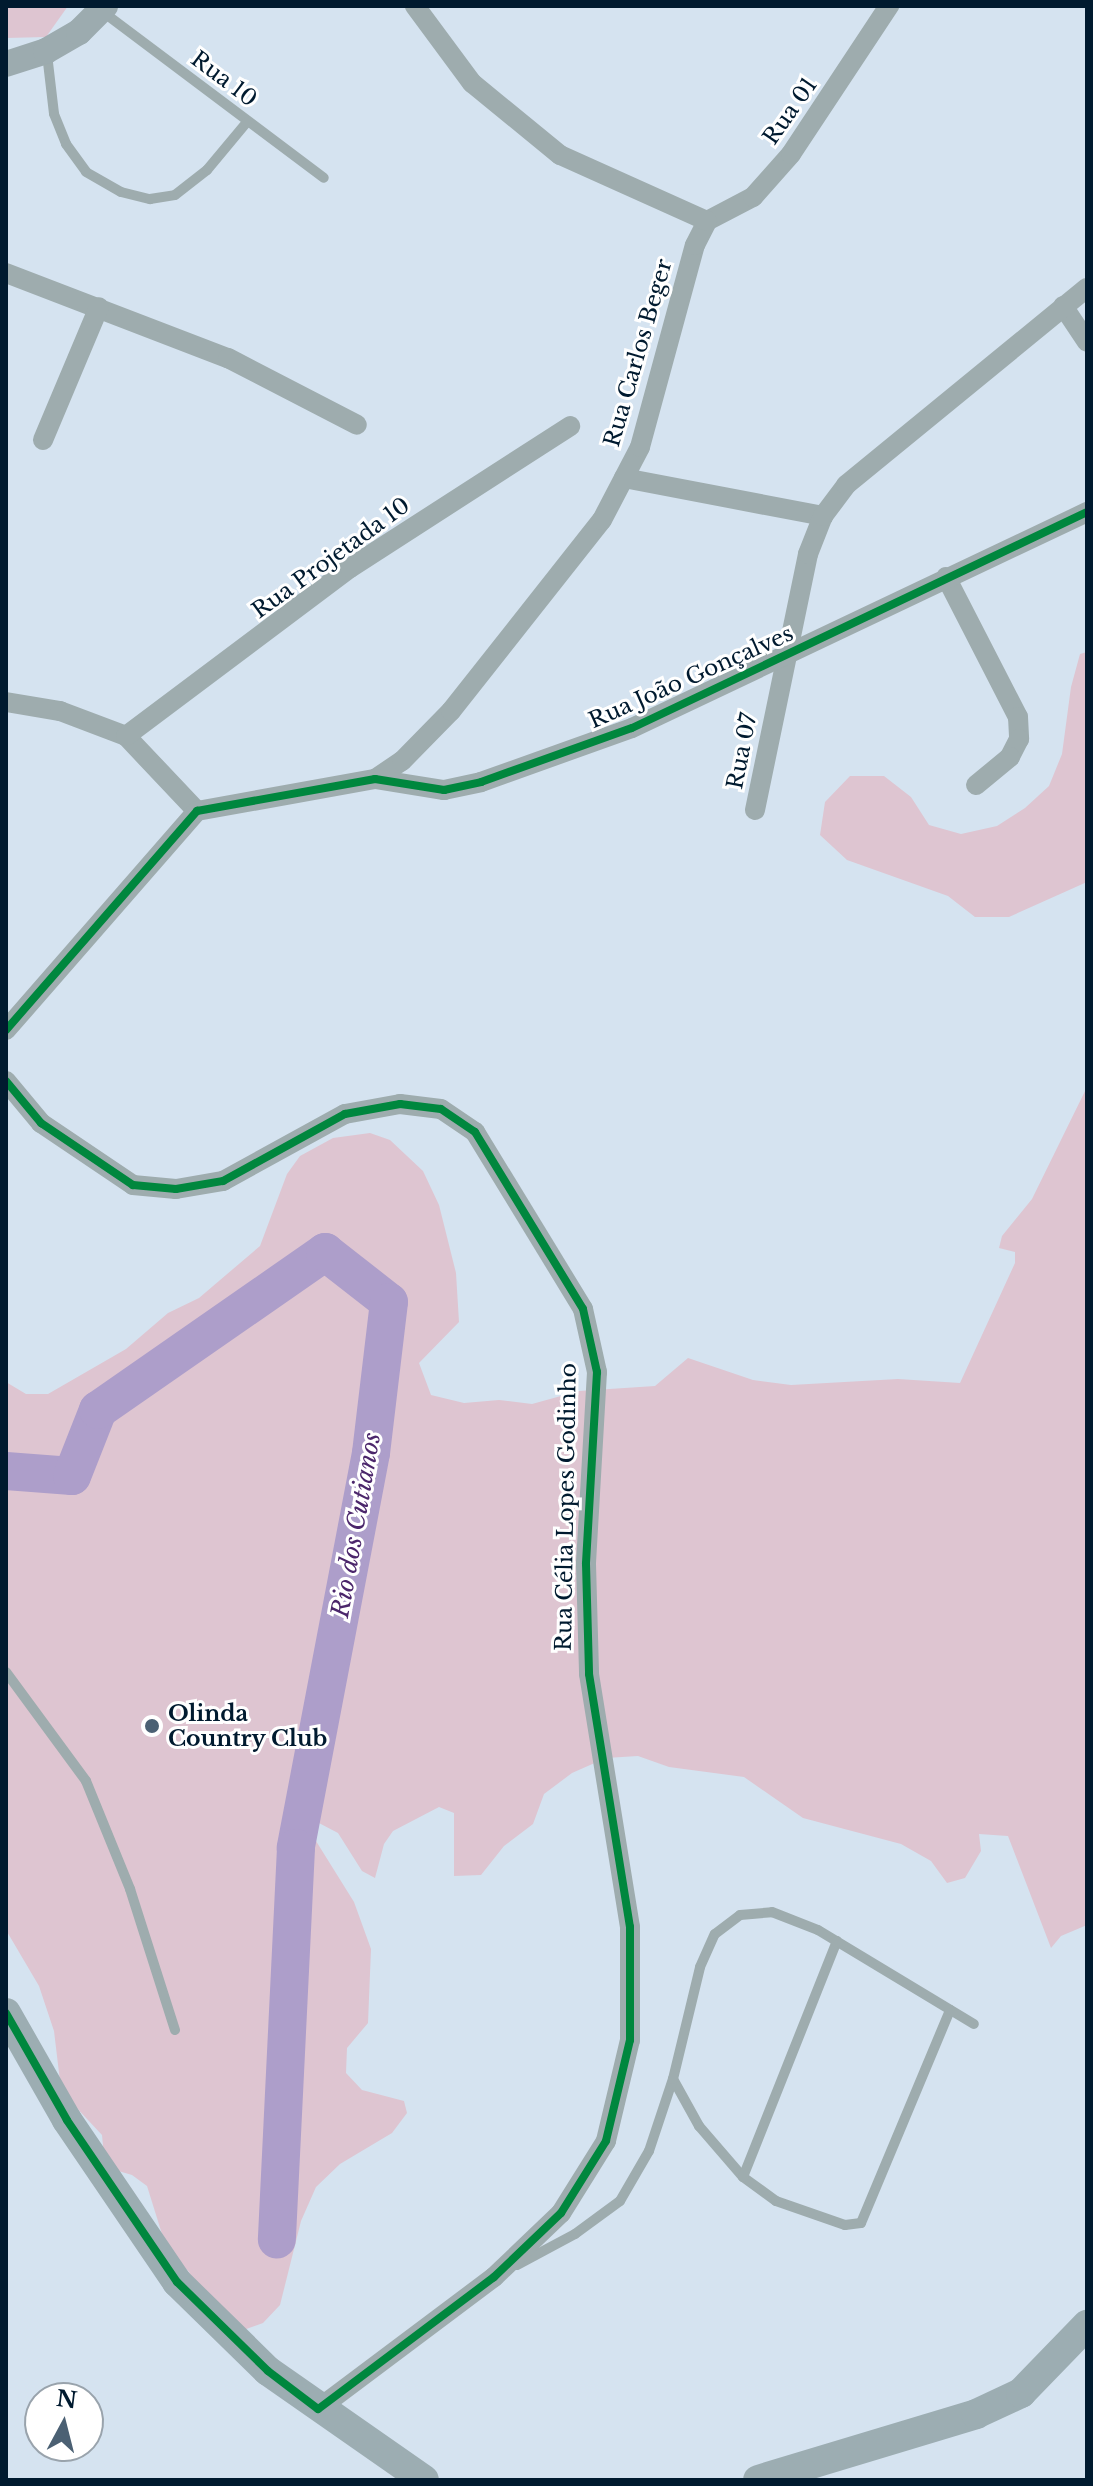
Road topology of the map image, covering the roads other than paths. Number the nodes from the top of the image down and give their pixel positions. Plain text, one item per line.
1 (415, 6) edge
2 (889, 6) edge
3 (103, 8) edge
4 (46, 51) junction
5 (6, 64) edge
6 (247, 122) junction
7 (324, 178) dead end
8 (707, 221) junction
9 (6, 273) edge
10 (1087, 288) edge
11 (1063, 306) junction
12 (99, 307) junction
13 (1087, 342) edge
14 (357, 425) dead end
15 (570, 426) dead end
16 (43, 440) dead end
17 (624, 478) junction
18 (1087, 512) edge
19 (823, 516) junction
20 (946, 577) junction
21 (786, 655) junction
22 (6, 702) edge
23 (126, 736) junction
24 (375, 779) junction
25 (976, 785) dead end
26 (755, 810) dead end
27 (197, 811) junction
28 (6, 1030) edge
29 (6, 1081) edge
30 (6, 1672) edge
31 (837, 1941) junction
32 (950, 2010) junction
33 (6, 2013) edge
34 (974, 2024) dead end
35 (175, 2030) dead end
36 (673, 2079) junction
37 (743, 2177) junction
38 (494, 2277) junction
39 (1087, 2325) edge
40 (318, 2409) junction
41 (424, 2480) edge
42 (758, 2480) edge

1 - 8 street
2 - 8 street, Rua 01
3 - 4 main road
3 - 6 lane, Rua 10
4 - 5 main road
4 - 6 lane
6 - 7 lane, Rua 10
8 - 17 street, Rua Carlos Beger
9 - 12 street
10 - 11 street, Rua 07
11 - 13 street
11 - 19 street, Rua 07
12 - 14 street
12 - 16 street
15 - 23 street, Rua Projetada 10
17 - 19 street
17 - 24 street, Rua Carlos Beger
18 - 20 street, Rua João Gonçalves
19 - 21 street, Rua 07
20 - 21 street, Rua João Gonçalves
20 - 25 street
21 - 24 street, Rua João Gonçalves
21 - 26 street, Rua 07
22 - 23 street
23 - 27 street
24 - 27 street, Rua João Gonçalves
27 - 28 street
29 - 38 street, Rua Célia Lopes Godinho
30 - 35 lane
31 - 32 lane
31 - 36 lane
31 - 37 lane
32 - 34 lane
32 - 37 lane
33 - 40 main road
36 - 37 lane
36 - 38 lane
38 - 40 street, Rua Célia Lopes Godinho
39 - 42 main road
40 - 41 main road

